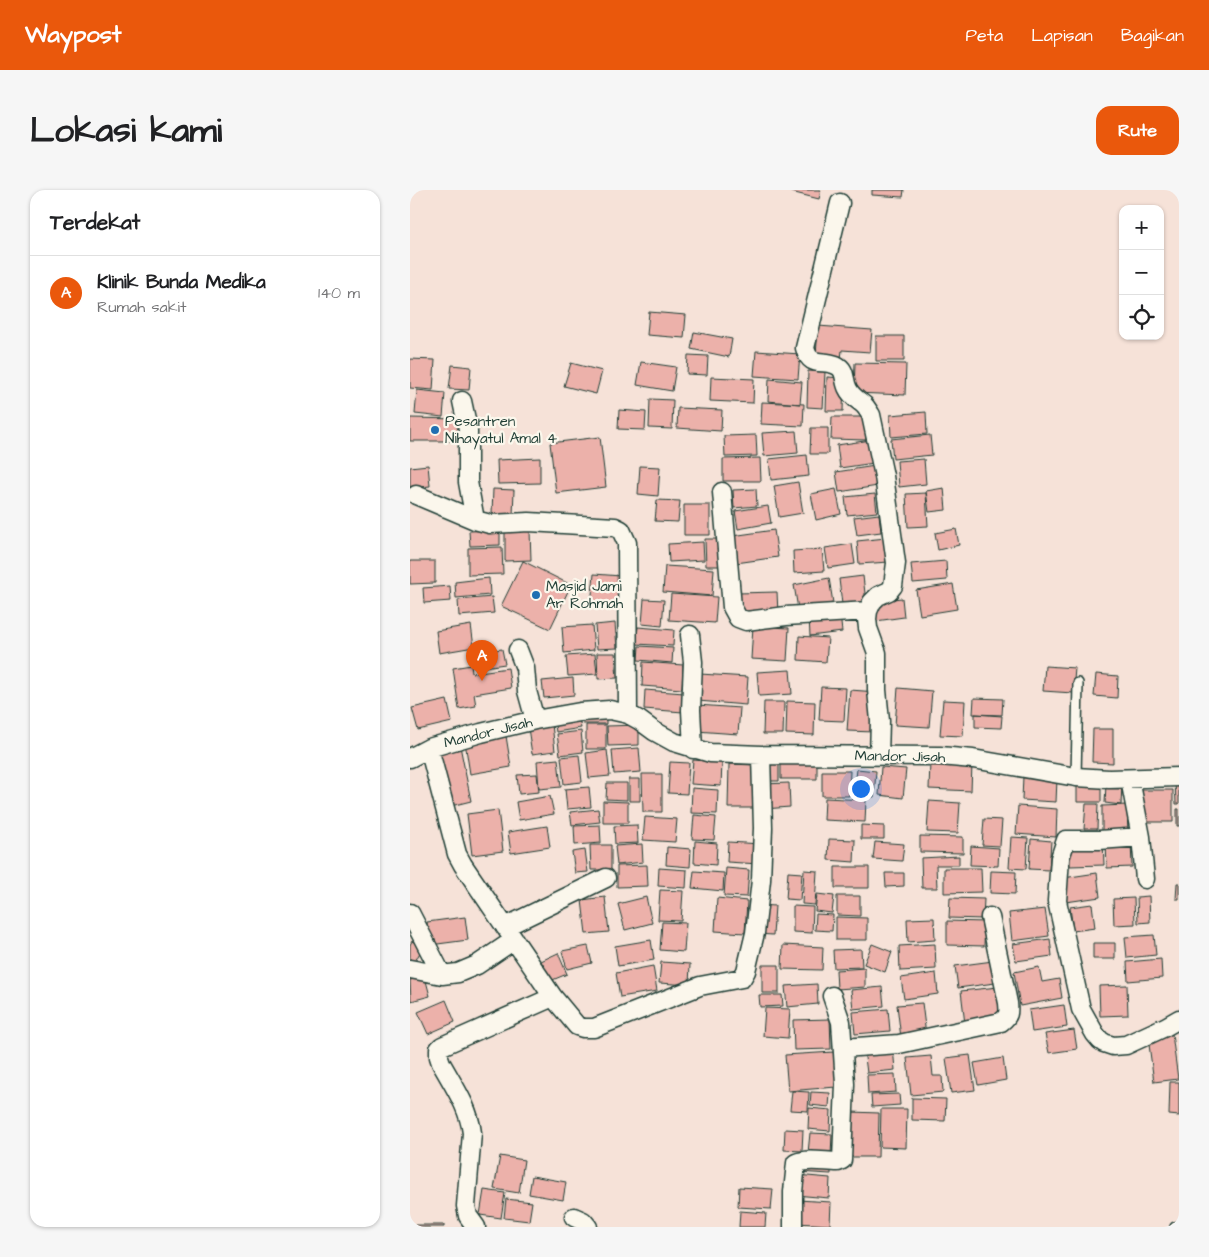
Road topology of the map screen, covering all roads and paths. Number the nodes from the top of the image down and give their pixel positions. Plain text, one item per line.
1 (840, 203) dead end
2 (462, 401) dead end
3 (722, 492) dead end
4 (416, 495) dead end
5 (475, 520) junction
6 (868, 610) junction
7 (690, 635) dead end
8 (518, 650) dead end
9 (1078, 683) dead end
10 (628, 714) junction
11 (535, 720) junction
12 (429, 748) junction
13 (693, 749) junction
14 (761, 755) junction
15 (879, 756) junction
16 (410, 758) edge
17 (1076, 777) junction
18 (1179, 777) edge
19 (1130, 778) junction
20 (1141, 837) junction
21 (606, 878) dead end
22 (1145, 879) dead end
23 (410, 912) edge
24 (990, 918) dead end
25 (509, 934) junction
26 (410, 969) edge
27 (442, 975) junction
28 (832, 996) dead end
29 (553, 998) junction
30 (1179, 1019) edge
31 (843, 1048) junction
32 (574, 1218) dead end
33 (1179, 1226) edge
34 (476, 1227) edge
35 (588, 1227) edge
36 (792, 1227) edge
37 (1175, 1227) edge

1 - 6 street
2 - 5 street
3 - 6 street
4 - 5 street
5 - 10 street
6 - 15 street
7 - 13 street
8 - 11 street
9 - 17 lane
10 - 11 street, Mandor Jisah
10 - 13 street, Mandor Jisah
11 - 12 street, Mandor Jisah
12 - 16 street, Mandor Jisah
12 - 25 street
13 - 14 street, Mandor Jisah
14 - 15 street, Mandor Jisah
14 - 29 street
15 - 17 street, Mandor Jisah
17 - 19 street, Mandor Jisah
18 - 19 street, Mandor Jisah
19 - 20 street
20 - 22 street
20 - 30 street
21 - 25 street
23 - 27 street
24 - 31 street
25 - 27 street
25 - 29 street
26 - 27 street
28 - 31 street
29 - 34 street
31 - 36 street
32 - 35 street
33 - 37 lane

